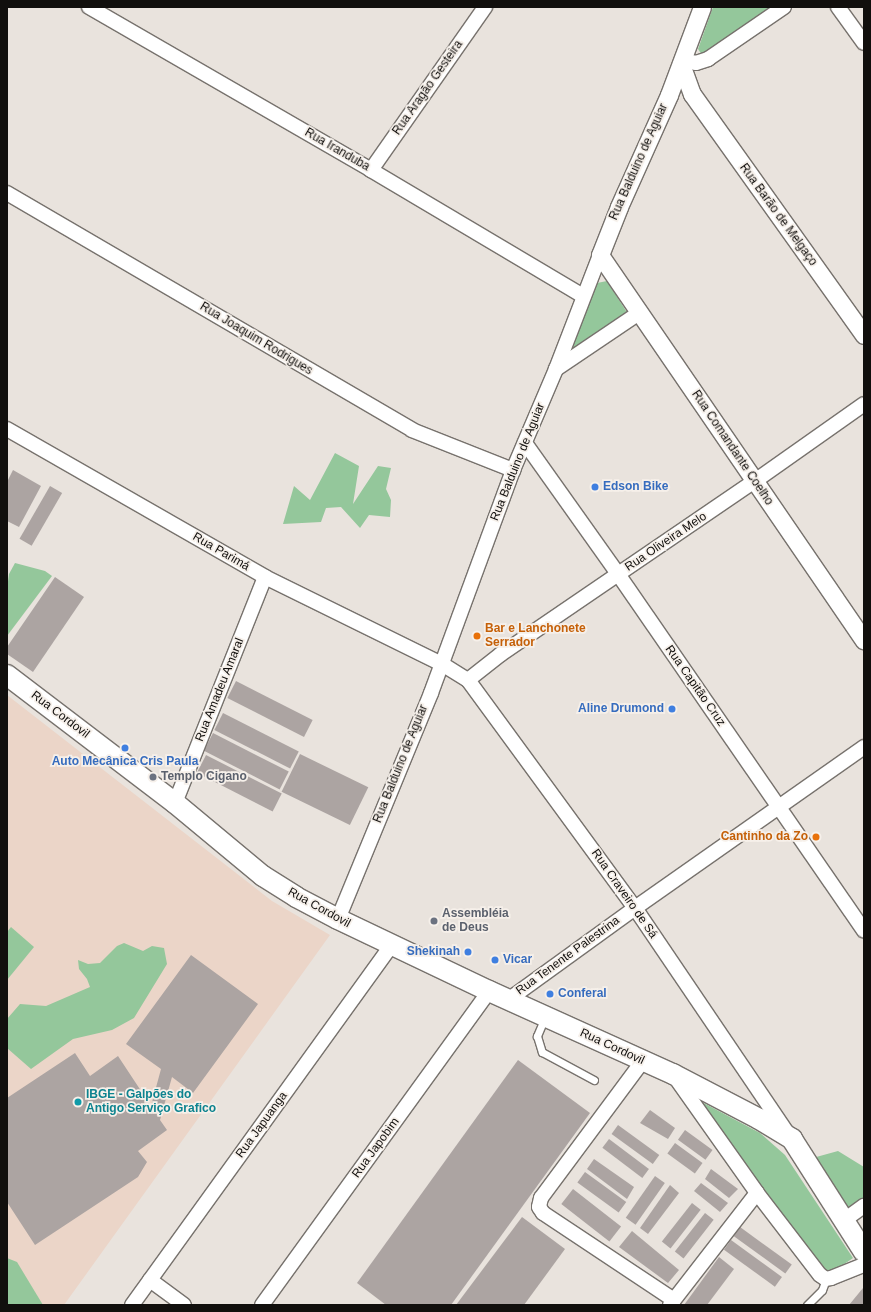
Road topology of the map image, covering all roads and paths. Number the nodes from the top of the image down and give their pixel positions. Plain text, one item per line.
1 (89, 7) edge
2 (485, 7) edge
3 (702, 7) edge
4 (784, 7) edge
5 (838, 7) edge
6 (864, 43) edge
7 (682, 62) junction
8 (700, 62) junction
9 (691, 92) junction
10 (669, 95) junction
11 (371, 170) junction
12 (7, 193) edge
13 (600, 255) junction
14 (584, 296) junction
15 (639, 313) junction
16 (864, 335) edge
17 (556, 369) junction
18 (864, 404) edge
19 (7, 429) edge
20 (525, 443) junction
21 (513, 470) junction
22 (755, 481) junction
23 (618, 574) junction
24 (265, 577) junction
25 (864, 640) edge
26 (442, 664) junction
27 (7, 675) edge
28 (468, 680) junction
29 (864, 747) edge
30 (175, 803) junction
31 (780, 807) junction
32 (635, 908) junction
33 (338, 919) junction
34 (864, 930) edge
35 (392, 945) junction
36 (489, 991) junction
37 (508, 1000) junction
38 (545, 1016) junction
39 (642, 1062) junction
40 (673, 1074) junction
41 (594, 1080) dead end
42 (792, 1139) junction
43 (757, 1192) junction
44 (864, 1206) edge
45 (843, 1221) junction
46 (864, 1252) edge
47 (864, 1265) edge
48 (826, 1279) junction
49 (150, 1280) junction
50 (672, 1302) edge
51 (132, 1305) edge
52 (184, 1305) edge
53 (262, 1305) edge
54 (807, 1305) edge

1 - 11 street, Rua Iranduba
2 - 11 street, Rua Aragão Gesteira
3 - 7 street, Rua Balduino de Aguiar
4 - 8 street
5 - 6 street
7 - 8 street
7 - 9 street, Rua Barão de Melgaço
7 - 10 street, Rua Balduino de Aguiar
8 - 9 street
9 - 10 street
9 - 16 street, Rua Barão de Melgaço
10 - 13 street, Rua Balduino de Aguiar
11 - 14 street, Rua Iranduba
12 - 21 street, Rua Joaquim Rodrigues
13 - 14 street, Rua Balduino de Aguiar
13 - 15 street, Rua Comandante Coelho
14 - 17 street, Rua Balduino de Aguiar
15 - 17 street
15 - 22 street, Rua Comandante Coelho
17 - 20 street, Rua Balduino de Aguiar
18 - 22 street, Rua Oliveira Melo
19 - 24 street, Rua Parimá
20 - 21 street, Rua Balduino de Aguiar
20 - 23 street, Rua Capitão Cruz
21 - 26 street, Rua Balduino de Aguiar
22 - 23 street, Rua Oliveira Melo
22 - 25 street, Rua Comandante Coelho
23 - 28 street, Rua Oliveira Melo
23 - 31 street, Rua Capitão Cruz
24 - 26 street, Rua Parimá
24 - 30 street, Rua Amadeu Amaral
26 - 28 street, Rua Craveiro de Sá
26 - 33 street, Rua Balduino de Aguiar
27 - 30 main road, Rua Cordovil
28 - 32 street, Rua Craveiro de Sá
29 - 31 street, Rua Tenente Palestrina
30 - 33 main road, Rua Cordovil
31 - 32 street, Rua Tenente Palestrina
31 - 34 street, Rua Capitão Cruz
32 - 37 street, Rua Tenente Palestrina
32 - 42 street, Rua Craveiro de Sá
33 - 35 main road, Rua Cordovil
35 - 36 main road, Rua Cordovil
35 - 49 street, Rua Japuanga
36 - 37 main road, Rua Cordovil
36 - 53 street, Rua Japobim
37 - 38 main road, Rua Cordovil
38 - 39 main road, Rua Cordovil
38 - 41 lane
39 - 40 main road, Rua Cordovil
39 - 50 street
40 - 42 main road, Rua Cordovil
40 - 43 street
42 - 45 main road, Rua Cordovil
43 - 48 street
43 - 50 street
44 - 45 street
45 - 46 main road, Rua Cordovil
47 - 48 street
48 - 54 lane
49 - 51 street, Rua Japuanga
49 - 52 street

